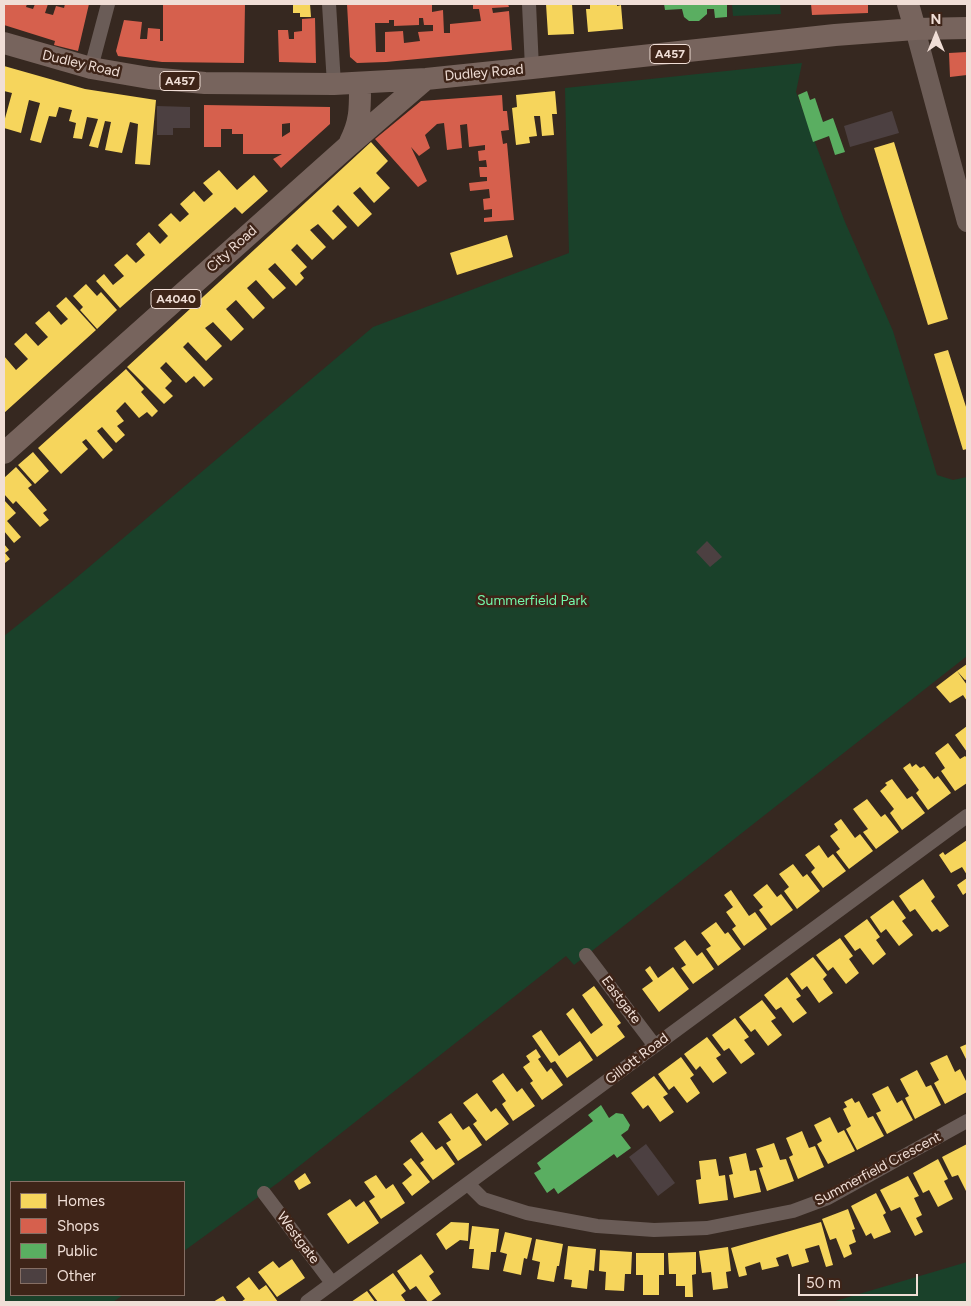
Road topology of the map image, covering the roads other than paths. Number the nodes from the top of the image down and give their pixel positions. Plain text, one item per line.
1 (108, 4) edge
2 (330, 4) edge
3 (529, 4) edge
4 (908, 4) edge
5 (967, 28) edge
6 (915, 29) junction
7 (4, 43) edge
8 (91, 68) junction
9 (532, 68) junction
10 (426, 78) junction
11 (360, 83) junction
12 (334, 84) junction
13 (348, 146) junction
14 (967, 222) edge
15 (4, 453) edge
16 (967, 816) edge
17 (586, 955) dead end
18 (655, 1046) junction
19 (967, 1121) edge
20 (468, 1184) junction
21 (264, 1193) dead end
22 (332, 1283) junction
23 (307, 1302) edge

1 - 8 street
2 - 12 street
3 - 9 street
4 - 6 main road
5 - 6 main road, Dudley Road / A457
6 - 9 main road, Dudley Road / A457
6 - 14 main road
7 - 8 main road, Dudley Road / A457
8 - 12 main road, Dudley Road / A457
9 - 10 main road, Dudley Road / A457
10 - 11 main road, Dudley Road / A457
10 - 13 main road, City Road / A4040
11 - 12 main road, Dudley Road / A457
11 - 13 main road, City Road / A4040
13 - 15 main road, City Road / A4040
16 - 18 street, Gillott Road
17 - 18 street, Eastgate
18 - 20 street, Gillott Road
19 - 20 street, Summerfield Crescent
20 - 22 street, Gillott Road
21 - 22 street, Westgate
22 - 23 street, Gillott Road

